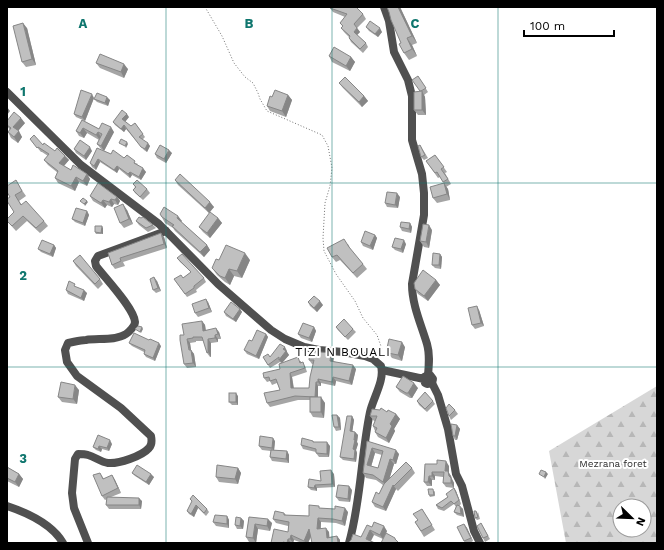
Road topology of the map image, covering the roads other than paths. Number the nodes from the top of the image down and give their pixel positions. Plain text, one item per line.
1 (384, 7) edge
2 (7, 92) edge
3 (166, 231) junction
4 (382, 370) junction
5 (426, 377) junction
6 (7, 506) edge
7 (63, 543) edge
8 (88, 543) edge
9 (349, 543) edge
10 (480, 543) edge

1 - 5 street
2 - 3 street
3 - 4 street
3 - 8 street
4 - 5 street
4 - 9 street
5 - 10 street
6 - 7 street

